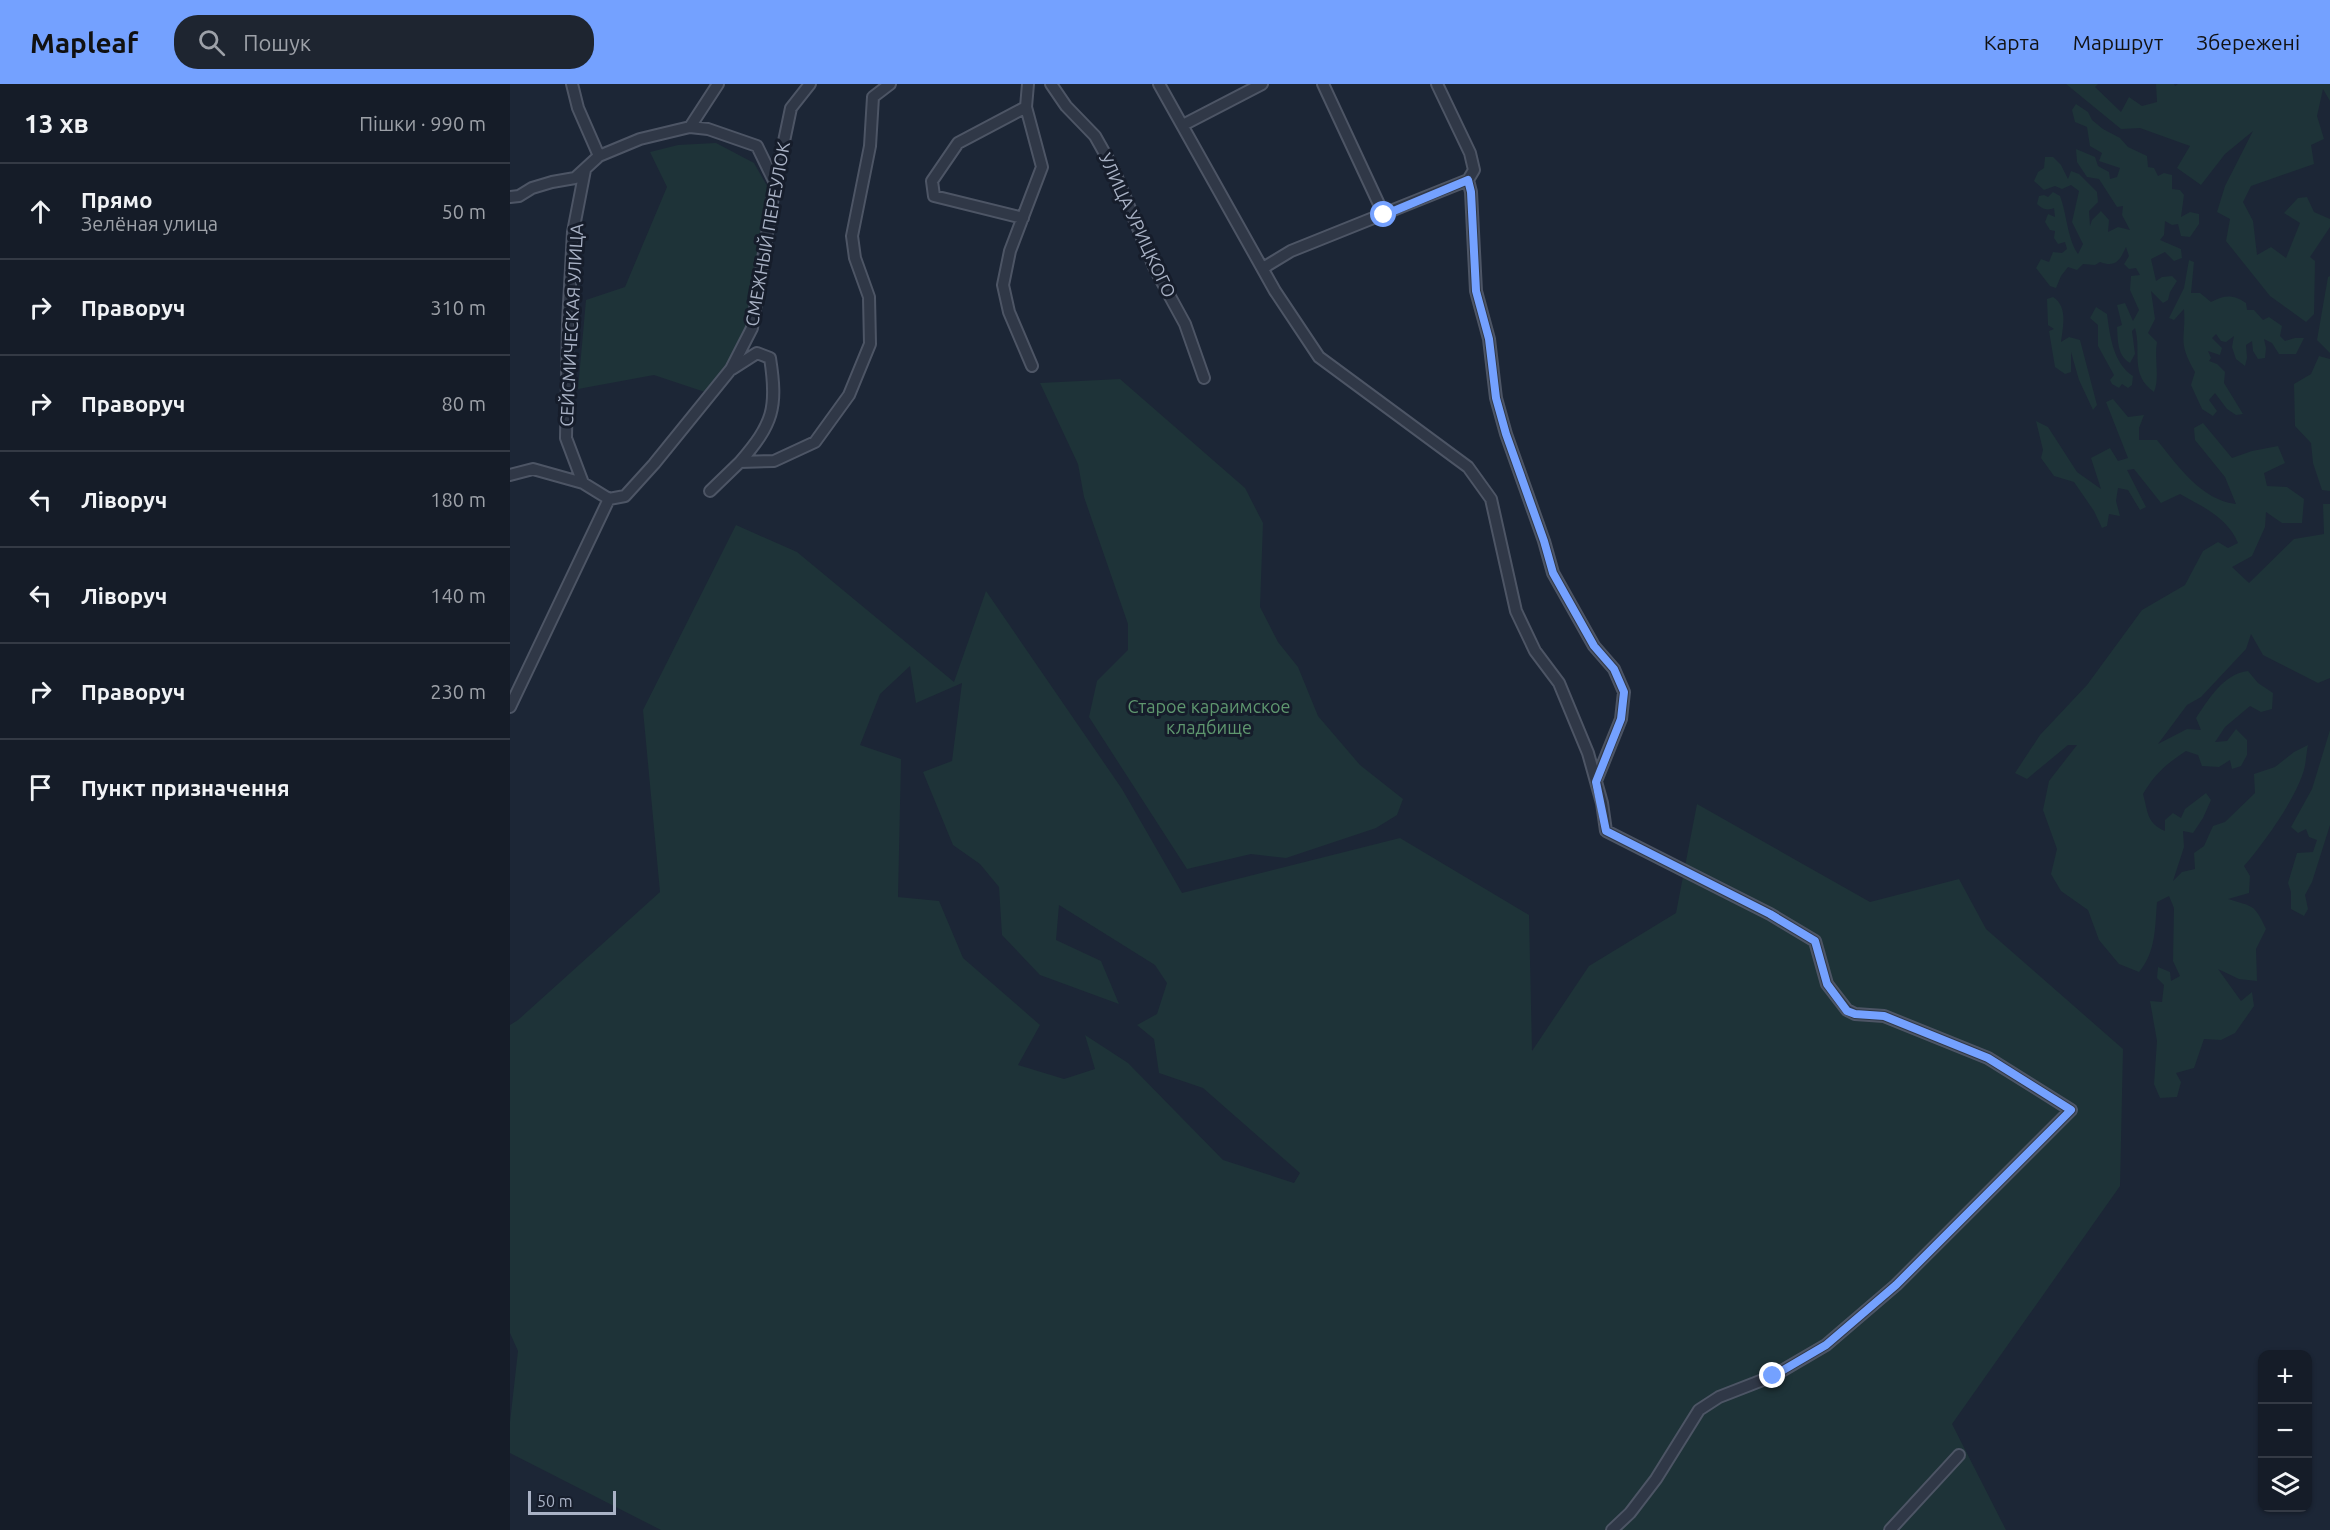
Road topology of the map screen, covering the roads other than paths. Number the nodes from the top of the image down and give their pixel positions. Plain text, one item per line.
1 (572, 84) edge
2 (718, 84) edge
3 (810, 84) edge
4 (890, 84) edge
5 (1028, 84) edge
6 (1051, 84) edge
7 (1159, 84) edge
8 (1262, 84) edge
9 (1323, 84) edge
10 (1437, 84) edge
11 (1026, 107) junction
12 (1183, 125) junction
13 (690, 127) junction
14 (599, 156) junction
15 (585, 170) junction
16 (1468, 180) junction
17 (775, 184) junction
18 (510, 197) edge
19 (1384, 215) junction
20 (1023, 218) junction
21 (1263, 268) junction
22 (1032, 366) dead end
23 (731, 369) junction
24 (1204, 378) dead end
25 (740, 462) junction
26 (510, 475) edge
27 (583, 483) junction
28 (710, 491) dead end
29 (609, 499) junction
30 (510, 707) edge
31 (1596, 782) junction
32 (1959, 1455) dead end
33 (1612, 1530) edge
34 (1890, 1530) edge

1 - 14 street
2 - 13 street
3 - 17 street, СМЕЖНЫЙ ПЕРЕУЛОК
4 - 25 street
5 - 11 street
6 - 24 street, УЛИЦА УРИЦКОГО
7 - 12 street
8 - 12 street
9 - 19 street
10 - 16 street
11 - 20 street
11 - 20 street
12 - 21 street
13 - 14 street
13 - 17 street
14 - 15 street
15 - 18 street
15 - 27 street, СЕЙСМИЧЕСКАЯ УЛИЦА
16 - 19 street
16 - 31 street
17 - 23 street, СМЕЖНЫЙ ПЕРЕУЛОК
19 - 21 street
20 - 22 street
21 - 31 street
23 - 25 street
23 - 29 street, СМЕЖНЫЙ ПЕРЕУЛОК
25 - 28 street
26 - 27 street
27 - 29 street
29 - 30 street
31 - 33 street
32 - 34 street

